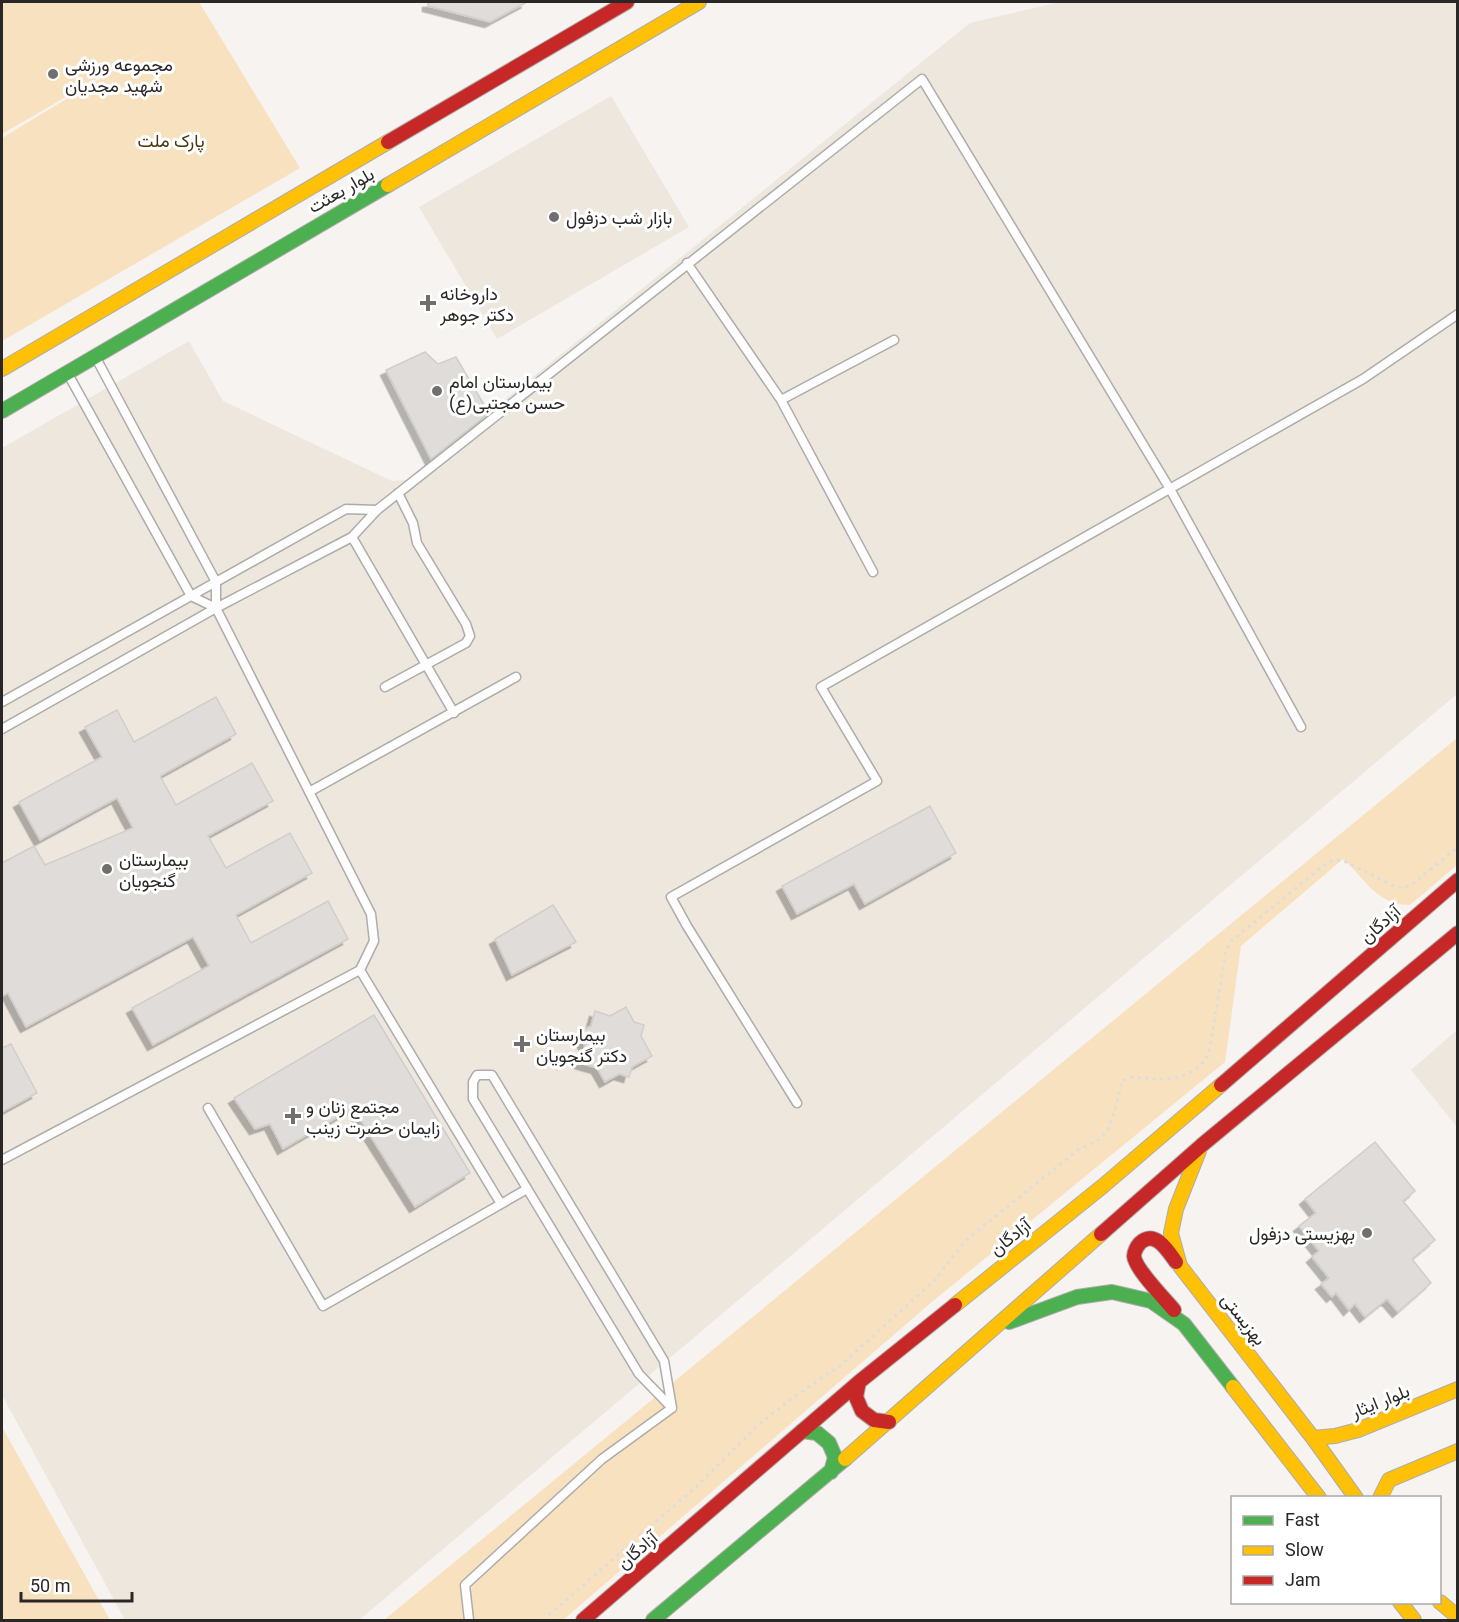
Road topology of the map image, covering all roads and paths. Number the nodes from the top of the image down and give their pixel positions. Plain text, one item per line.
1 (627, 2) edge
2 (699, 2) edge
3 (408, 130) junction
4 (422, 163) junction
5 (687, 263) junction
6 (1458, 314) edge
7 (894, 340) dead end
8 (94, 355) junction
9 (2, 369) edge
10 (67, 372) junction
11 (781, 400) junction
12 (2, 411) edge
13 (1170, 489) junction
14 (398, 493) junction
15 (377, 510) junction
16 (352, 537) junction
17 (873, 572) dead end
18 (216, 582) junction
19 (191, 596) junction
20 (216, 608) junction
21 (427, 666) junction
22 (516, 677) dead end
23 (385, 687) dead end
24 (2, 702) edge
25 (454, 713) junction
26 (1301, 727) dead end
27 (2, 729) edge
28 (309, 792) junction
29 (1458, 847) edge
30 (1458, 880) edge
31 (1458, 933) edge
32 (360, 970) junction
33 (796, 1103) dead end
34 (208, 1108) dead end
35 (1202, 1145) junction
36 (2, 1160) edge
37 (527, 1189) junction
38 (501, 1204) junction
39 (1180, 1266) junction
40 (1184, 1323) junction
41 (995, 1327) junction
42 (859, 1382) junction
43 (1458, 1389) edge
44 (672, 1408) junction
45 (889, 1422) junction
46 (802, 1431) junction
47 (1312, 1438) junction
48 (1458, 1451) edge
49 (831, 1472) junction
50 (1318, 1496) edge
51 (1355, 1496) edge
52 (1381, 1496) edge
53 (1441, 1603) edge
54 (1402, 1604) edge
55 (1458, 1617) edge
56 (656, 1618) edge
57 (469, 1620) edge
58 (543, 1620) edge
59 (583, 1620) edge
60 (1414, 1620) edge

1 - 3 main road, بلوار بعثت
2 - 4 main road, بلوار بعثت
3 - 4 main road
3 - 9 main road, بلوار بعثت
4 - 8 main road, بلوار بعثت
5 - 11 lane
5 - 13 lane
5 - 14 lane
6 - 13 lane
7 - 11 lane
8 - 10 main road, بلوار بعثت
8 - 18 lane
10 - 12 main road, بلوار بعثت
10 - 19 lane
11 - 17 lane
13 - 26 lane
13 - 33 lane
14 - 15 lane
14 - 21 lane
15 - 16 lane
15 - 18 lane
16 - 20 lane
16 - 21 lane
18 - 19 lane
18 - 20 lane
19 - 20 lane
19 - 24 lane
20 - 27 lane
20 - 28 lane
21 - 23 lane
21 - 25 lane
22 - 25 lane
25 - 28 lane
28 - 32 lane
29 - 58 path
30 - 42 main road, آزادگان
31 - 35 main road
32 - 36 lane
32 - 38 lane
34 - 38 lane
35 - 39 main road, بهزیستی
35 - 41 main road
37 - 38 lane
37 - 44 lane
37 - 44 lane
39 - 40 main road
39 - 47 main road, بهزیستی
40 - 41 main road
40 - 50 main road
41 - 45 main road
42 - 45 main road
42 - 46 main road, آزادگان
43 - 47 main road, بلوار ایثار
44 - 57 lane
45 - 49 main road
46 - 49 main road
46 - 59 main road, آزادگان
47 - 51 main road, بهزیستی
48 - 52 main road
49 - 56 main road
53 - 55 main road
54 - 60 main road

